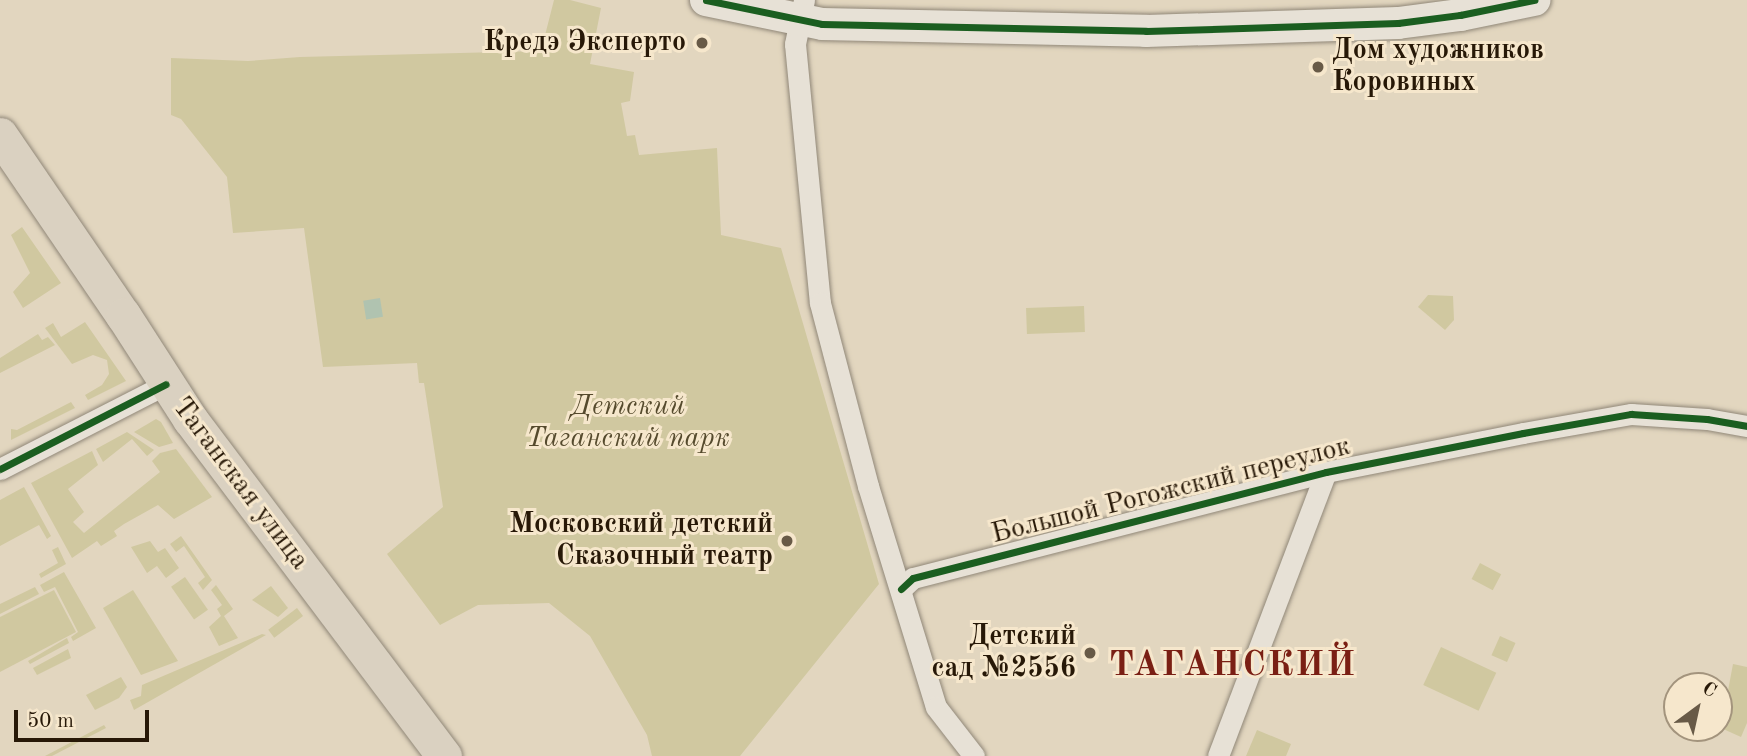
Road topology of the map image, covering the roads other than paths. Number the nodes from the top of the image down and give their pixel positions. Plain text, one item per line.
1 (706, 0) edge
2 (1534, 0) edge
3 (802, 11) edge
4 (0, 135) edge
5 (166, 384) junction
6 (1747, 426) edge
7 (0, 469) edge
8 (1326, 472) junction
9 (901, 589) junction
10 (443, 756) edge
11 (974, 756) edge
12 (1218, 756) edge

1 - 3 street
2 - 3 street
3 - 9 street
4 - 5 main road, Таганская улица
5 - 7 street
5 - 10 main road, Таганская улица
6 - 8 street, Большой Рогожский переулок
8 - 9 street, Большой Рогожский переулок
8 - 12 street
9 - 11 street

